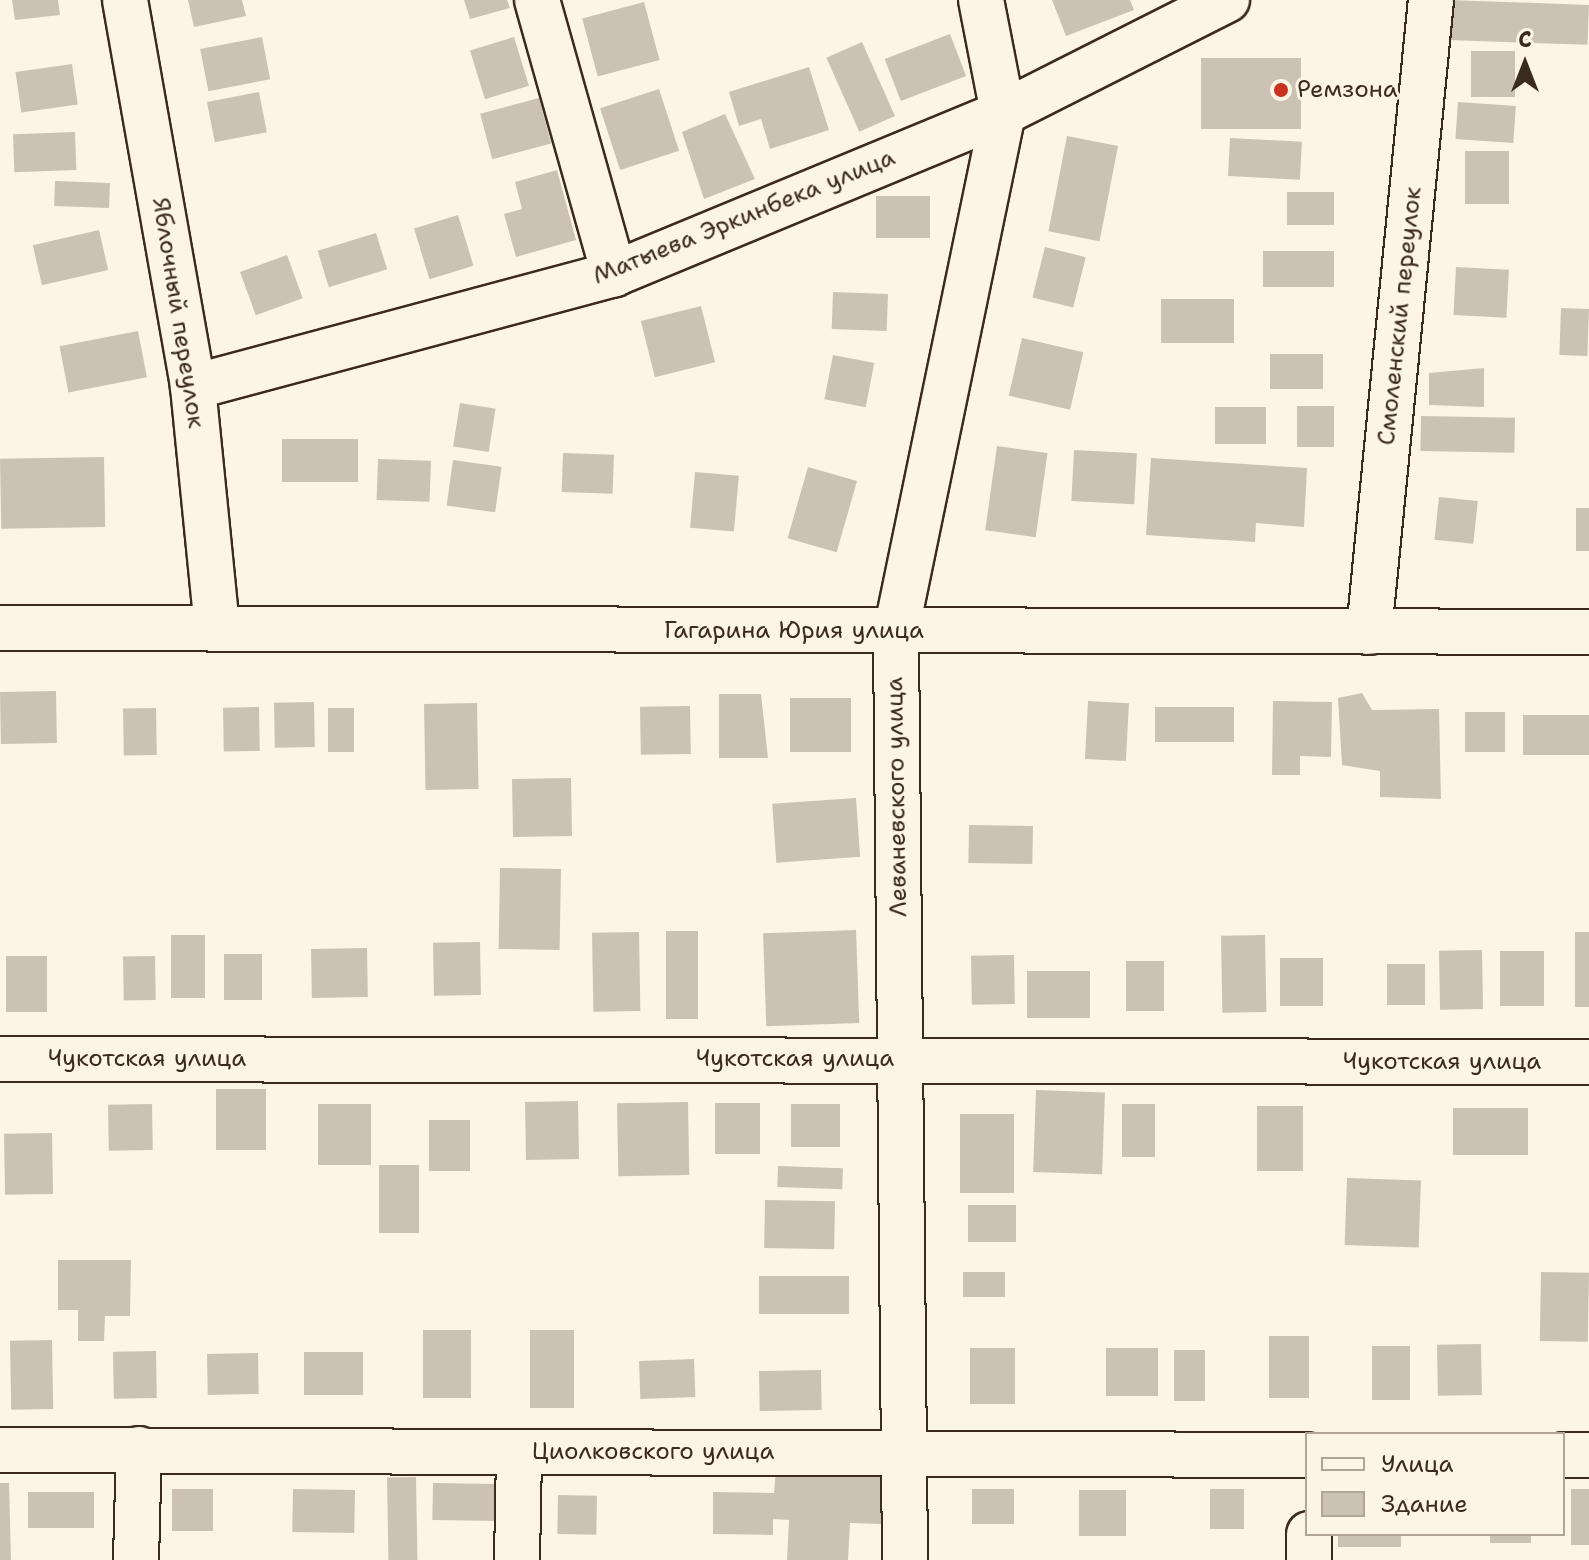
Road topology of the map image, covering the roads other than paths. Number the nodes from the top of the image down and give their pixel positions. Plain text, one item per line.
1 (125, 0) edge
2 (537, 0) edge
3 (981, 0) edge
4 (1227, 0) edge
5 (1431, 0) edge
6 (1003, 113) junction
7 (614, 274) junction
8 (193, 387) junction
9 (217, 627) junction
10 (0, 628) edge
11 (896, 632) junction
12 (1369, 632) junction
13 (1589, 632) edge
14 (0, 1059) edge
15 (900, 1059) junction
16 (1589, 1062) edge
17 (139, 1449) junction
18 (0, 1450) edge
19 (903, 1451) junction
20 (519, 1453) junction
21 (1305, 1455) edge
22 (1565, 1455) edge
23 (1589, 1455) edge
24 (1309, 1536) edge
25 (136, 1560) edge
26 (517, 1560) edge
27 (905, 1560) edge
28 (1309, 1560) edge

1 - 8 street, Яблочный переулок
2 - 7 street
3 - 6 street, Леваневского улица
4 - 6 street, Матыева Эркинбека улица
5 - 12 street, Смоленский переулок
6 - 7 street, Матыева Эркинбека улица
6 - 11 street, Леваневского улица
7 - 8 street, Матыева Эркинбека улица
8 - 9 street, Яблочный переулок
9 - 10 street, Гагарина Юрия улица
9 - 11 street, Гагарина Юрия улица
11 - 12 street, Гагарина Юрия улица
11 - 15 street, Леваневского улица
12 - 13 street, Гагарина Юрия улица
14 - 15 street, Чукотская улица
15 - 16 street, Чукотская улица
15 - 19 street, Леваневского улица
17 - 18 street, Циолковского улица
17 - 20 street, Циолковского улица
17 - 25 street
19 - 20 street, Циолковского улица
19 - 21 street, Циолковского улица
19 - 27 street, Леваневского улица
20 - 26 street
22 - 23 street
24 - 28 street

